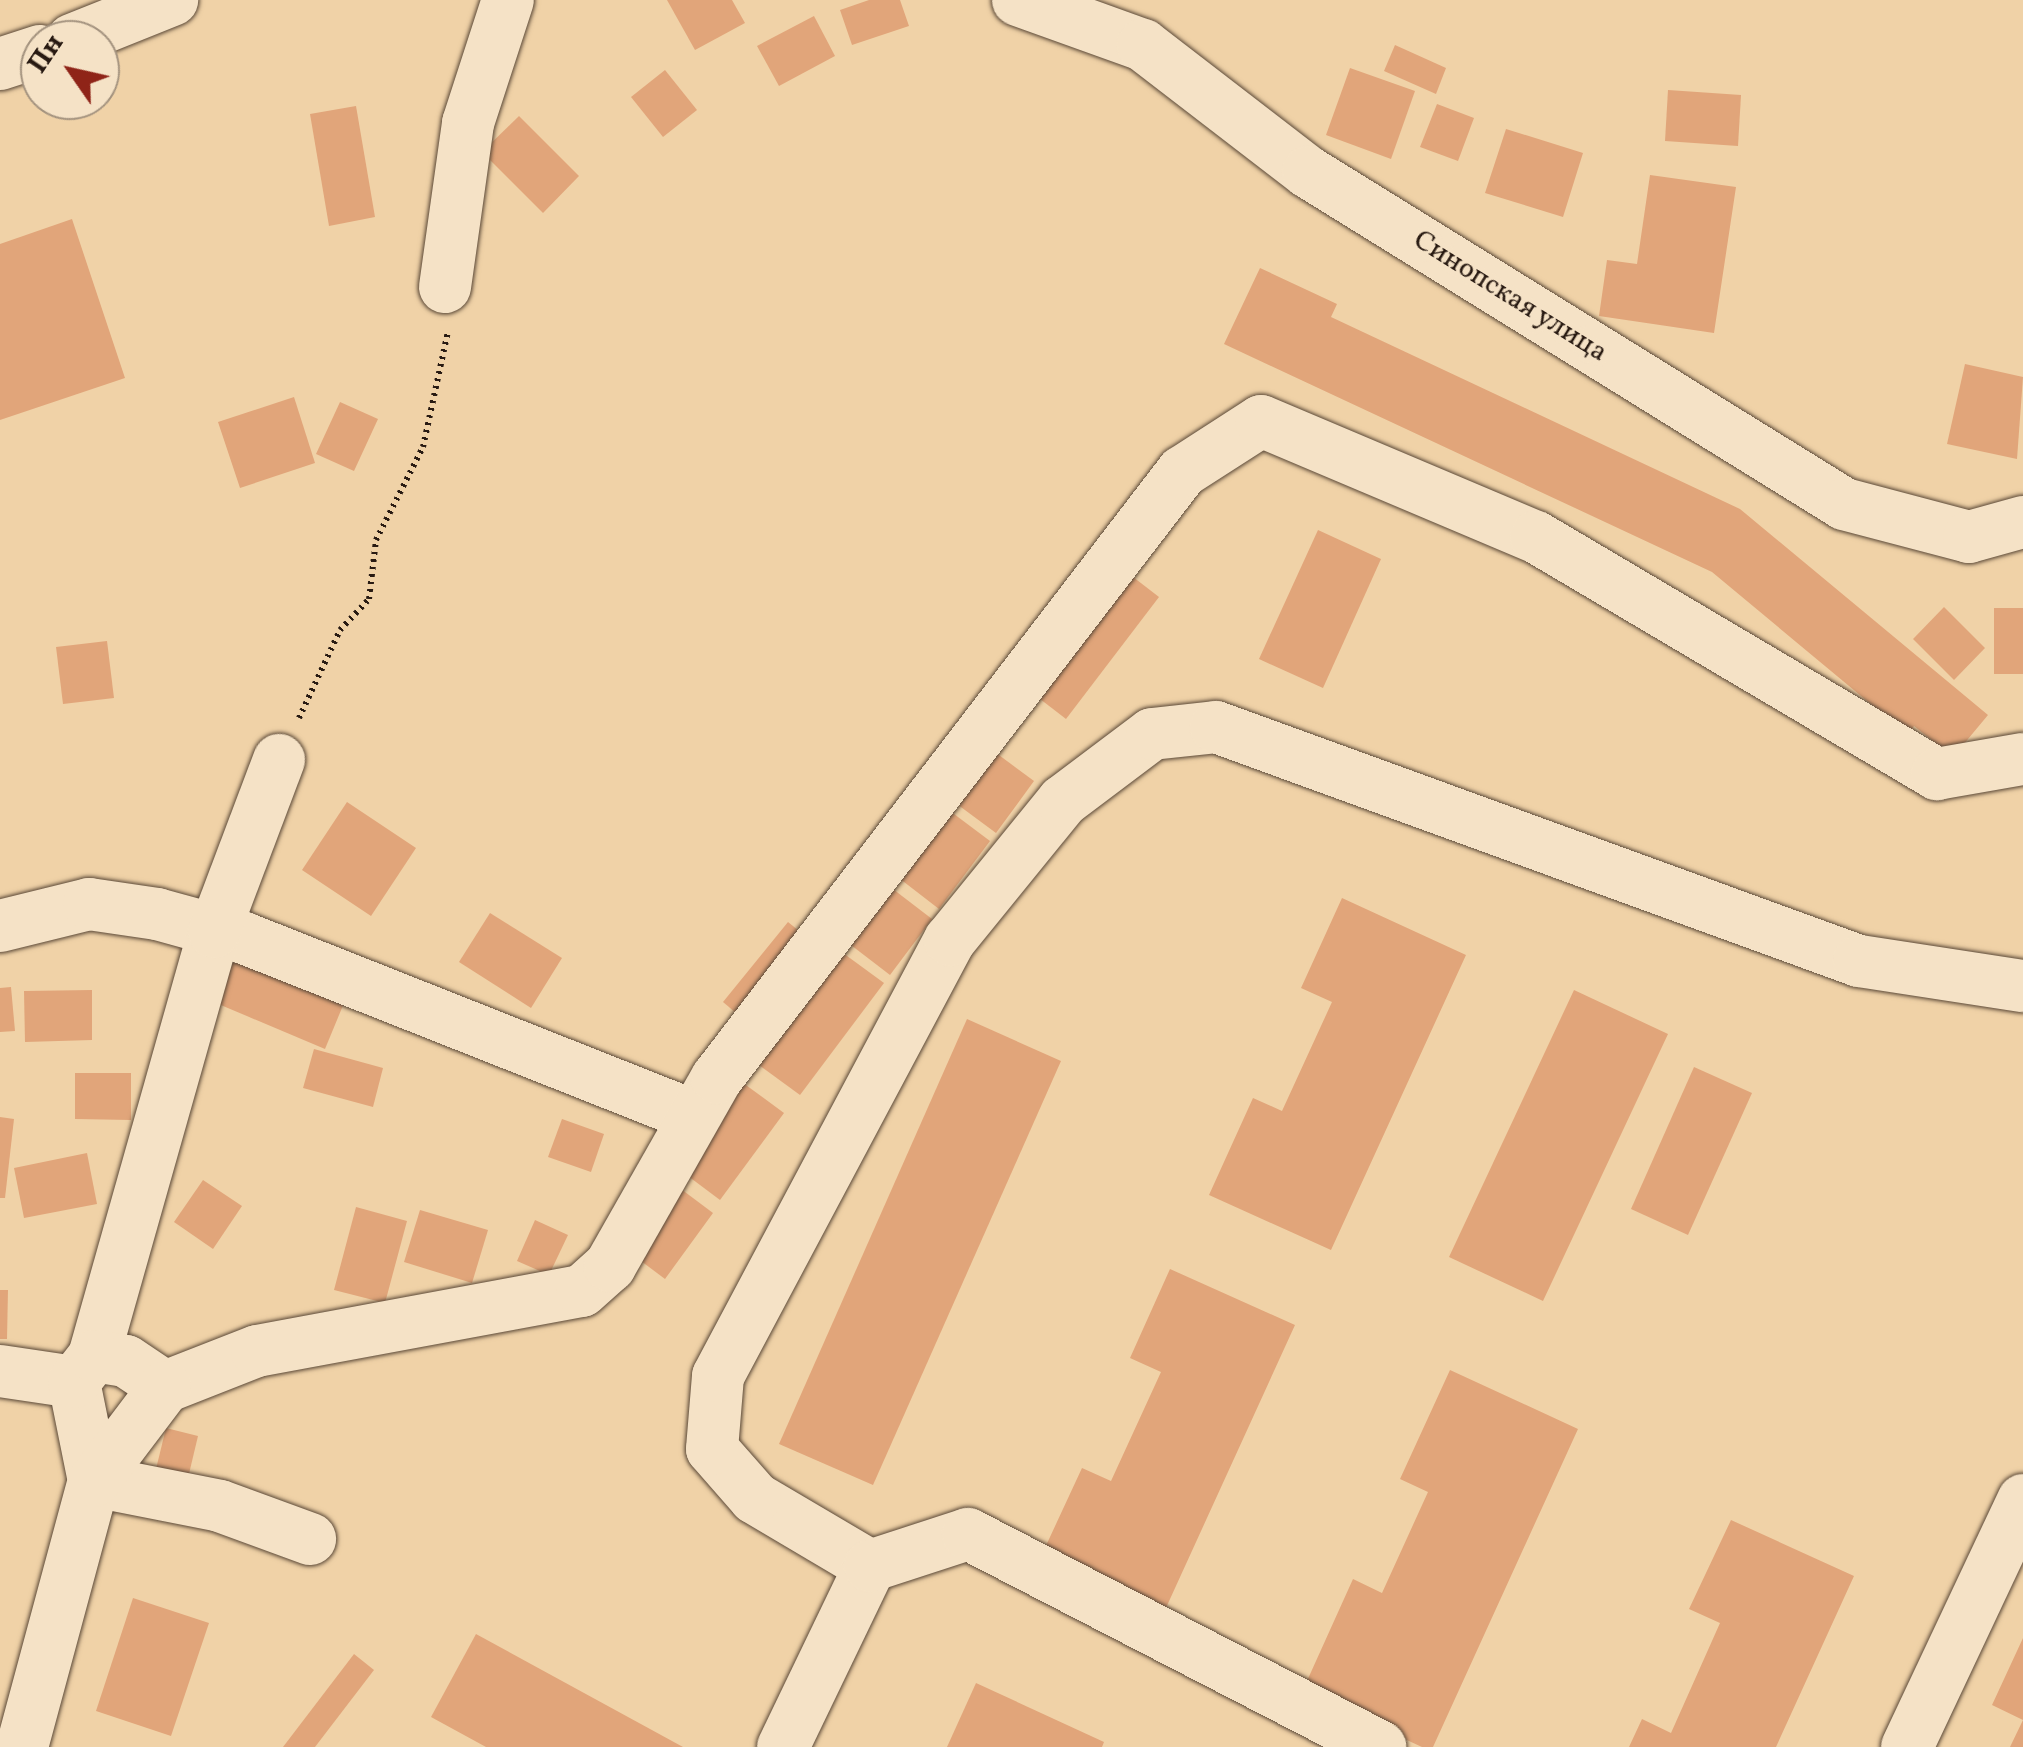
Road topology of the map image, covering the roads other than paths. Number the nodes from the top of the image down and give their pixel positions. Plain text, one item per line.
1 (172, 0) edge
2 (508, 0) edge
3 (1018, 0) edge
4 (120, 21) edge
5 (445, 287) road end
6 (2023, 522) edge
7 (2023, 759) edge
8 (279, 760) road end
9 (0, 926) edge
10 (214, 932) junction
11 (2023, 986) edge
12 (690, 1115) junction
13 (84, 1369) junction
14 (0, 1370) edge
15 (165, 1387) junction
16 (94, 1481) junction
17 (2023, 1500) edge
18 (310, 1539) dead end
19 (870, 1566) junction
20 (22, 1747) edge
21 (784, 1747) edge
22 (1380, 1747) edge
23 (1907, 1747) edge

1 - 4 street
2 - 5 street
3 - 6 street, Синопская улица
7 - 12 street
8 - 10 street
9 - 10 street
10 - 12 street
10 - 13 street
11 - 19 street
12 - 15 street
13 - 14 street
13 - 15 street
13 - 16 street
15 - 16 street
16 - 18 street
16 - 20 street
17 - 23 street
19 - 21 street
19 - 22 street

